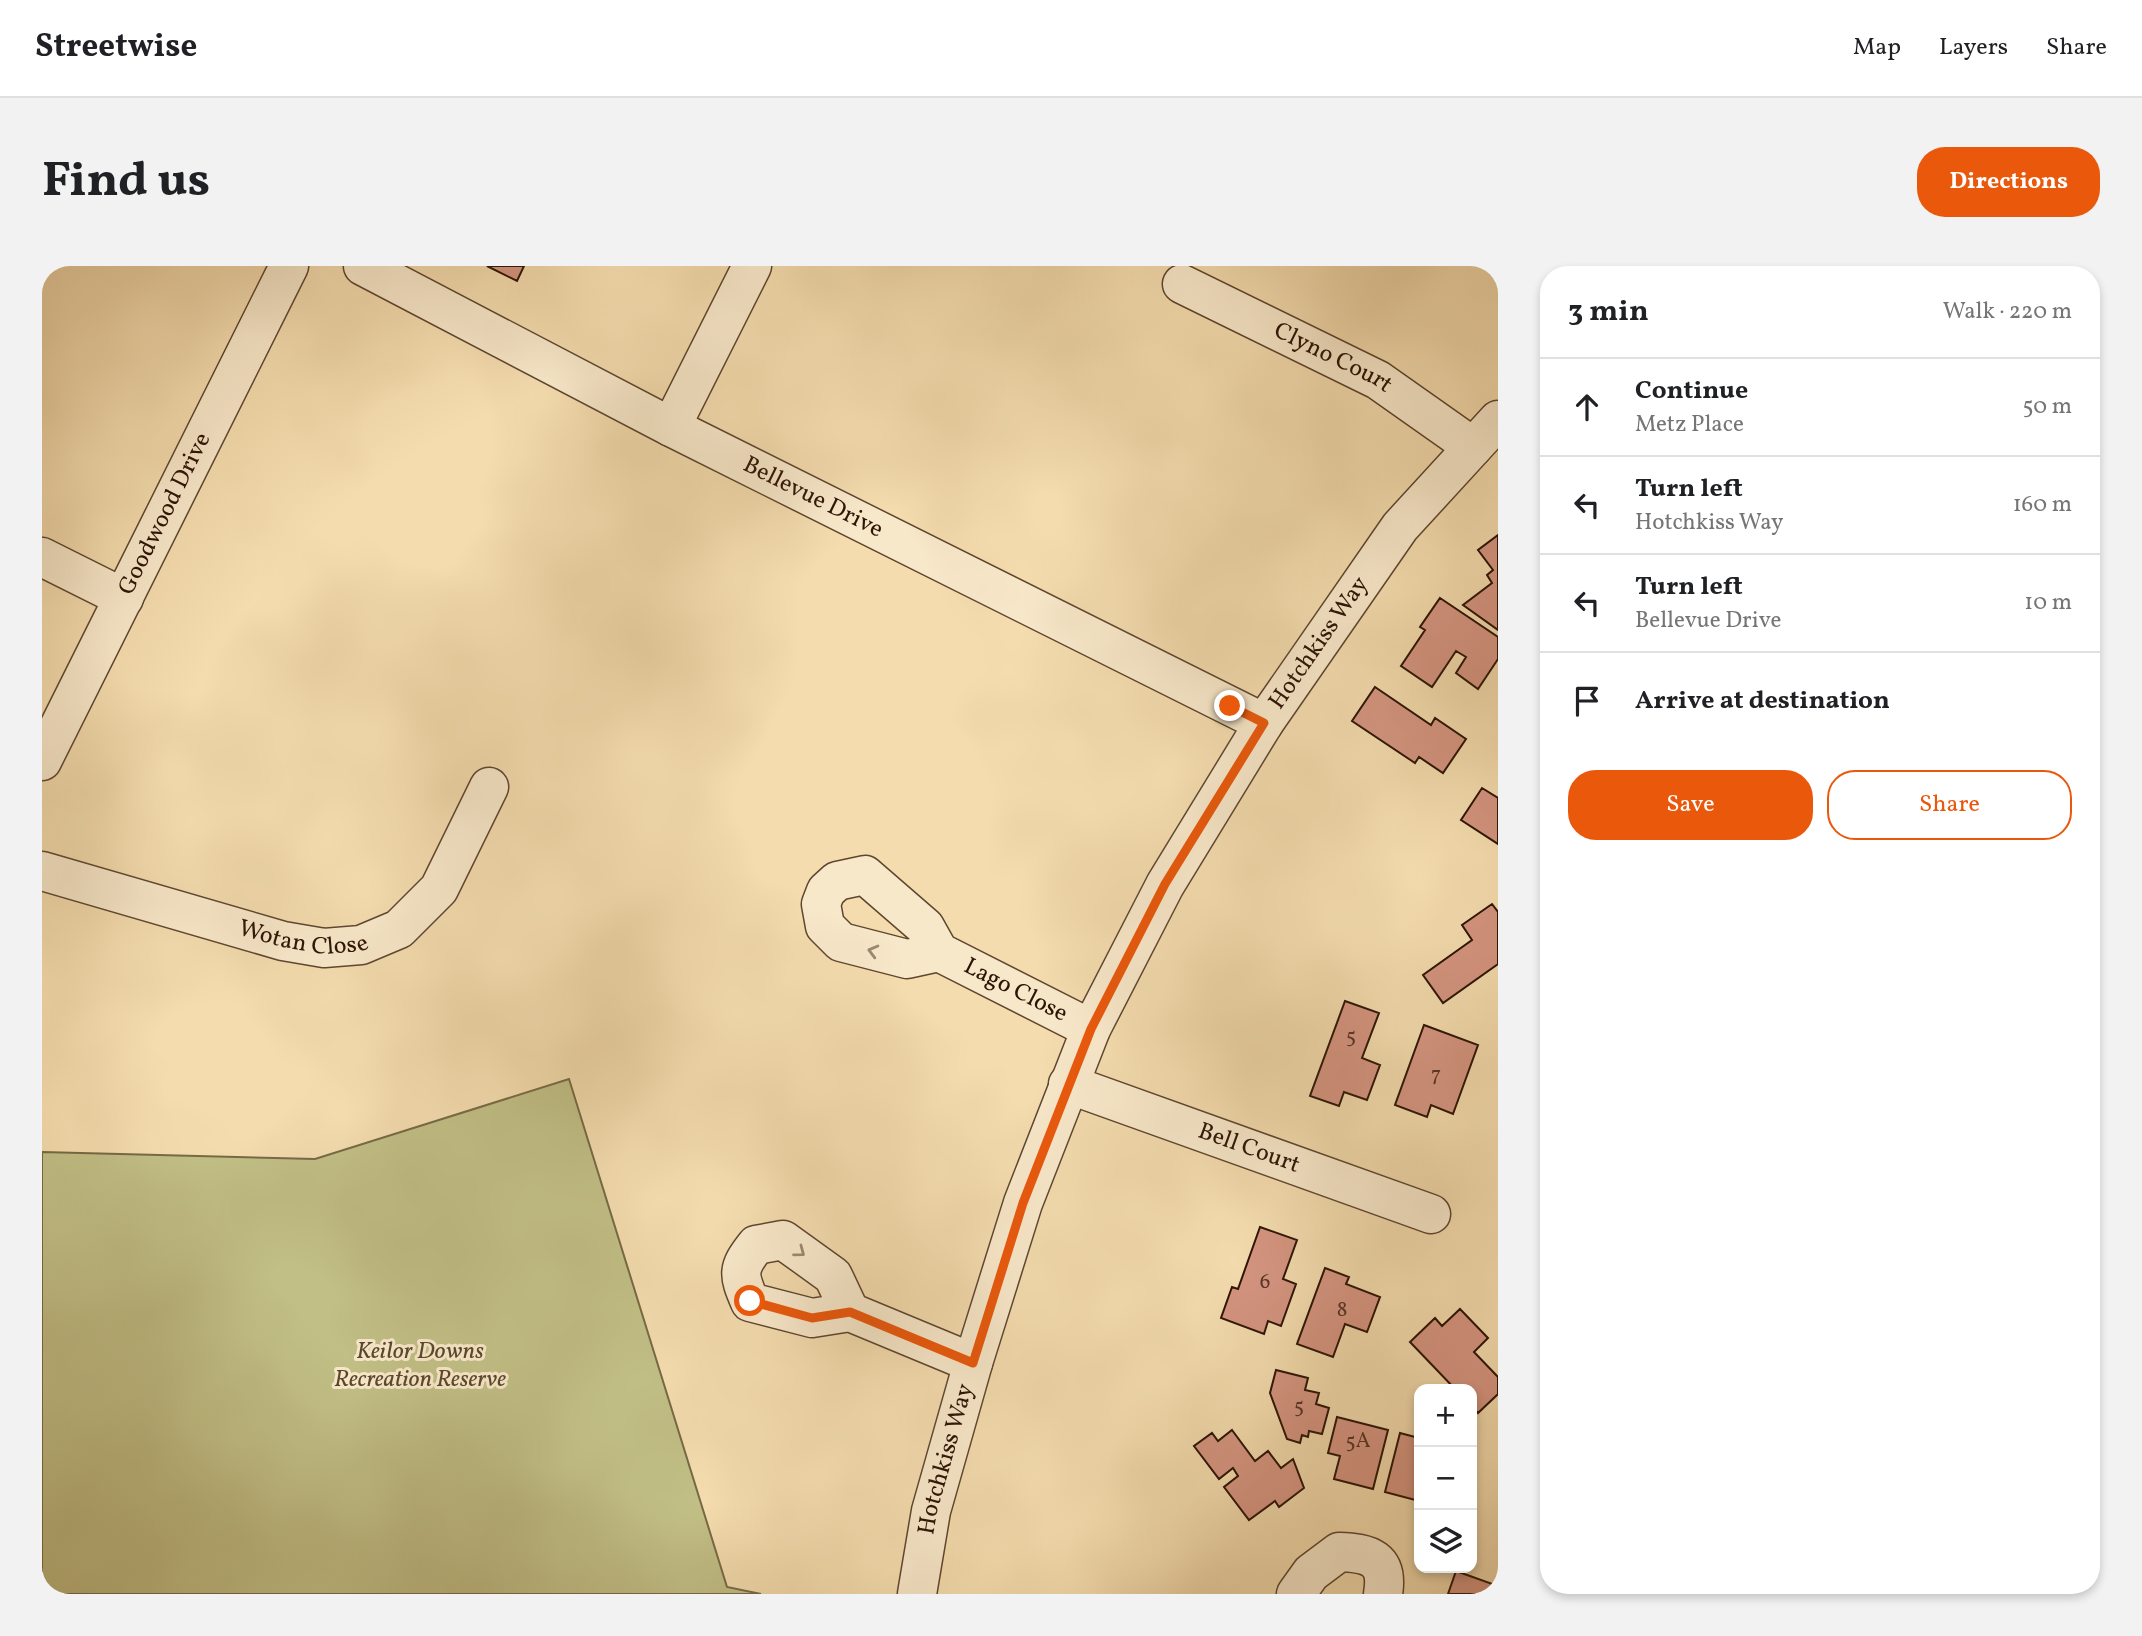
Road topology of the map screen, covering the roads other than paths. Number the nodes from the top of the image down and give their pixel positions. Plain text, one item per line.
1 (289, 266) edge
2 (363, 266) edge
3 (752, 266) edge
4 (1182, 284) dead end
5 (671, 427) junction
6 (1486, 434) edge
7 (42, 557) edge
8 (124, 598) junction
9 (1264, 723) junction
10 (42, 761) edge
11 (489, 787) dead end
12 (42, 871) edge
13 (939, 952) dead end
14 (1091, 1029) junction
15 (1068, 1084) junction
16 (1432, 1214) dead end
17 (850, 1312) dead end
18 (973, 1363) junction
19 (917, 1594) edge
20 (1296, 1594) edge
21 (1383, 1594) edge

1 - 8 street, Goodwood Drive
2 - 5 street, Bellevue Drive
3 - 5 street
4 - 6 street, Clyno Court
5 - 9 street, Bellevue Drive
6 - 9 street, Hotchkiss Way
7 - 8 street
8 - 10 street, Goodwood Drive
9 - 14 street, Hotchkiss Way
11 - 12 street, Wotan Close
13 - 14 street, Lago Close
14 - 15 street, Hotchkiss Way
15 - 16 street, Bell Court
15 - 18 street, Hotchkiss Way
17 - 18 street
18 - 19 street, Hotchkiss Way
20 - 21 street

